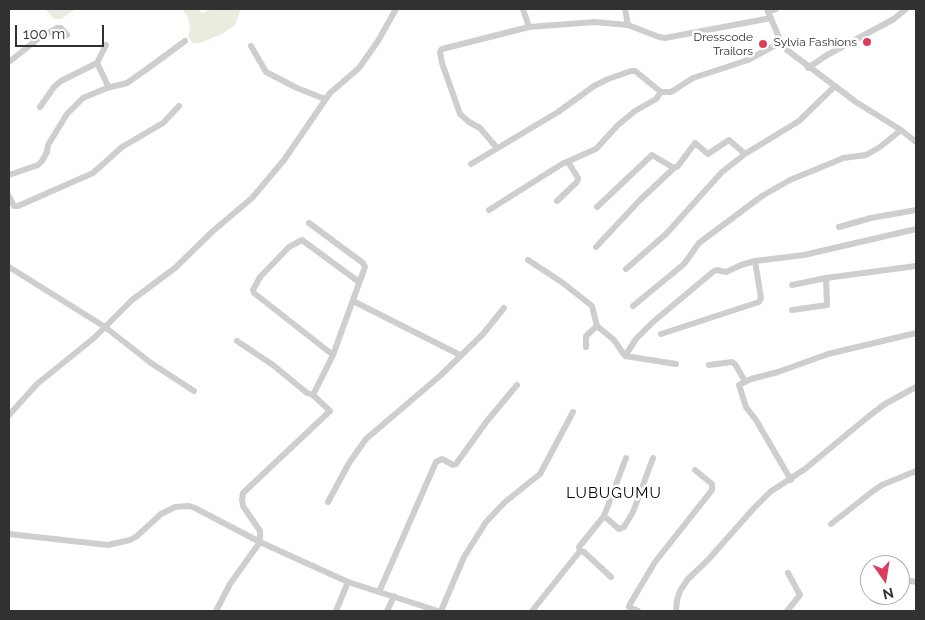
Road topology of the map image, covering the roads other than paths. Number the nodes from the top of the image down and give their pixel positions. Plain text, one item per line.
1 (396, 9) edge
2 (523, 9) edge
3 (625, 9) edge
4 (776, 9) edge
5 (906, 9) edge
6 (769, 13) edge
7 (628, 25) junction
8 (529, 27) junction
9 (67, 35) dead end
10 (185, 40) dead end
11 (781, 42) junction
12 (106, 45) dead end
13 (251, 46) dead end
14 (9, 62) edge
15 (97, 64) junction
16 (808, 68) junction
17 (835, 86) junction
18 (107, 88) junction
19 (661, 92) junction
20 (325, 99) junction
21 (179, 106) dead end
22 (40, 107) dead end
23 (901, 130) junction
24 (916, 142) edge
25 (497, 148) junction
26 (744, 154) junction
27 (568, 162) junction
28 (472, 164) dead end
29 (674, 168) junction
30 (9, 176) edge
31 (9, 196) edge
32 (557, 201) dead end
33 (597, 207) dead end
34 (488, 210) dead end
35 (916, 210) edge
36 (309, 223) dead end
37 (840, 227) dead end
38 (916, 229) edge
39 (596, 247) dead end
40 (528, 260) dead end
41 (755, 260) junction
42 (916, 266) edge
43 (9, 267) edge
44 (626, 269) dead end
45 (826, 278) junction
46 (360, 282) junction
47 (792, 285) dead end
48 (353, 301) junction
49 (633, 306) dead end
50 (504, 308) dead end
51 (792, 310) dead end
52 (597, 326) junction
53 (105, 327) junction
54 (916, 333) edge
55 (661, 334) dead end
56 (237, 341) dead end
57 (586, 347) dead end
58 (333, 355) junction
59 (460, 355) junction
60 (625, 356) junction
61 (676, 364) dead end
62 (709, 366) dead end
63 (745, 381) junction
64 (517, 385) dead end
65 (916, 387) edge
66 (194, 391) dead end
67 (313, 395) junction
68 (573, 412) dead end
69 (9, 414) edge
70 (626, 458) dead end
71 (653, 458) dead end
72 (695, 470) dead end
73 (916, 471) edge
74 (791, 480) junction
75 (328, 502) dead end
76 (604, 516) junction
77 (831, 524) dead end
78 (9, 534) edge
79 (260, 542) junction
80 (580, 551) junction
81 (788, 573) dead end
82 (611, 577) dead end
83 (348, 582) junction
84 (379, 592) junction
85 (394, 596) junction
86 (216, 611) edge
87 (336, 611) edge
88 (387, 611) edge
89 (440, 611) edge
90 (532, 611) edge
91 (638, 611) edge
92 (676, 611) edge
93 (787, 611) edge

1 - 20 street
2 - 8 street
3 - 7 street
4 - 6 street
5 - 16 street
6 - 7 street
6 - 11 street
7 - 8 street
8 - 25 street
9 - 14 street
10 - 18 street
11 - 16 street
11 - 19 street
12 - 15 street
13 - 20 street
15 - 18 street
15 - 22 street
16 - 17 street
17 - 23 street
17 - 26 street
18 - 30 street
19 - 25 street
19 - 27 street
20 - 53 street
21 - 31 street
23 - 24 street
23 - 49 street
25 - 28 street
26 - 29 street
26 - 44 street
27 - 32 street
27 - 34 street
29 - 33 street
29 - 39 street
35 - 37 street
36 - 46 street
38 - 41 street
40 - 52 street
41 - 55 street
41 - 60 street
42 - 45 street
43 - 53 street
45 - 47 street
45 - 51 street
46 - 48 street
46 - 58 street
48 - 58 street
48 - 59 street
50 - 59 street
52 - 57 street
52 - 60 street
53 - 66 street
53 - 69 street
54 - 63 street
56 - 67 street
58 - 67 street
59 - 75 street
60 - 61 street
62 - 63 street
63 - 74 street
64 - 84 street
65 - 74 street
67 - 79 street
68 - 89 street
70 - 76 street
71 - 76 street
72 - 91 street
73 - 77 street
74 - 92 street
76 - 80 street
78 - 79 street
79 - 83 street
79 - 86 street
80 - 82 street
80 - 90 street
81 - 93 street
83 - 84 street
83 - 87 street
84 - 85 street
85 - 88 street
85 - 89 street

